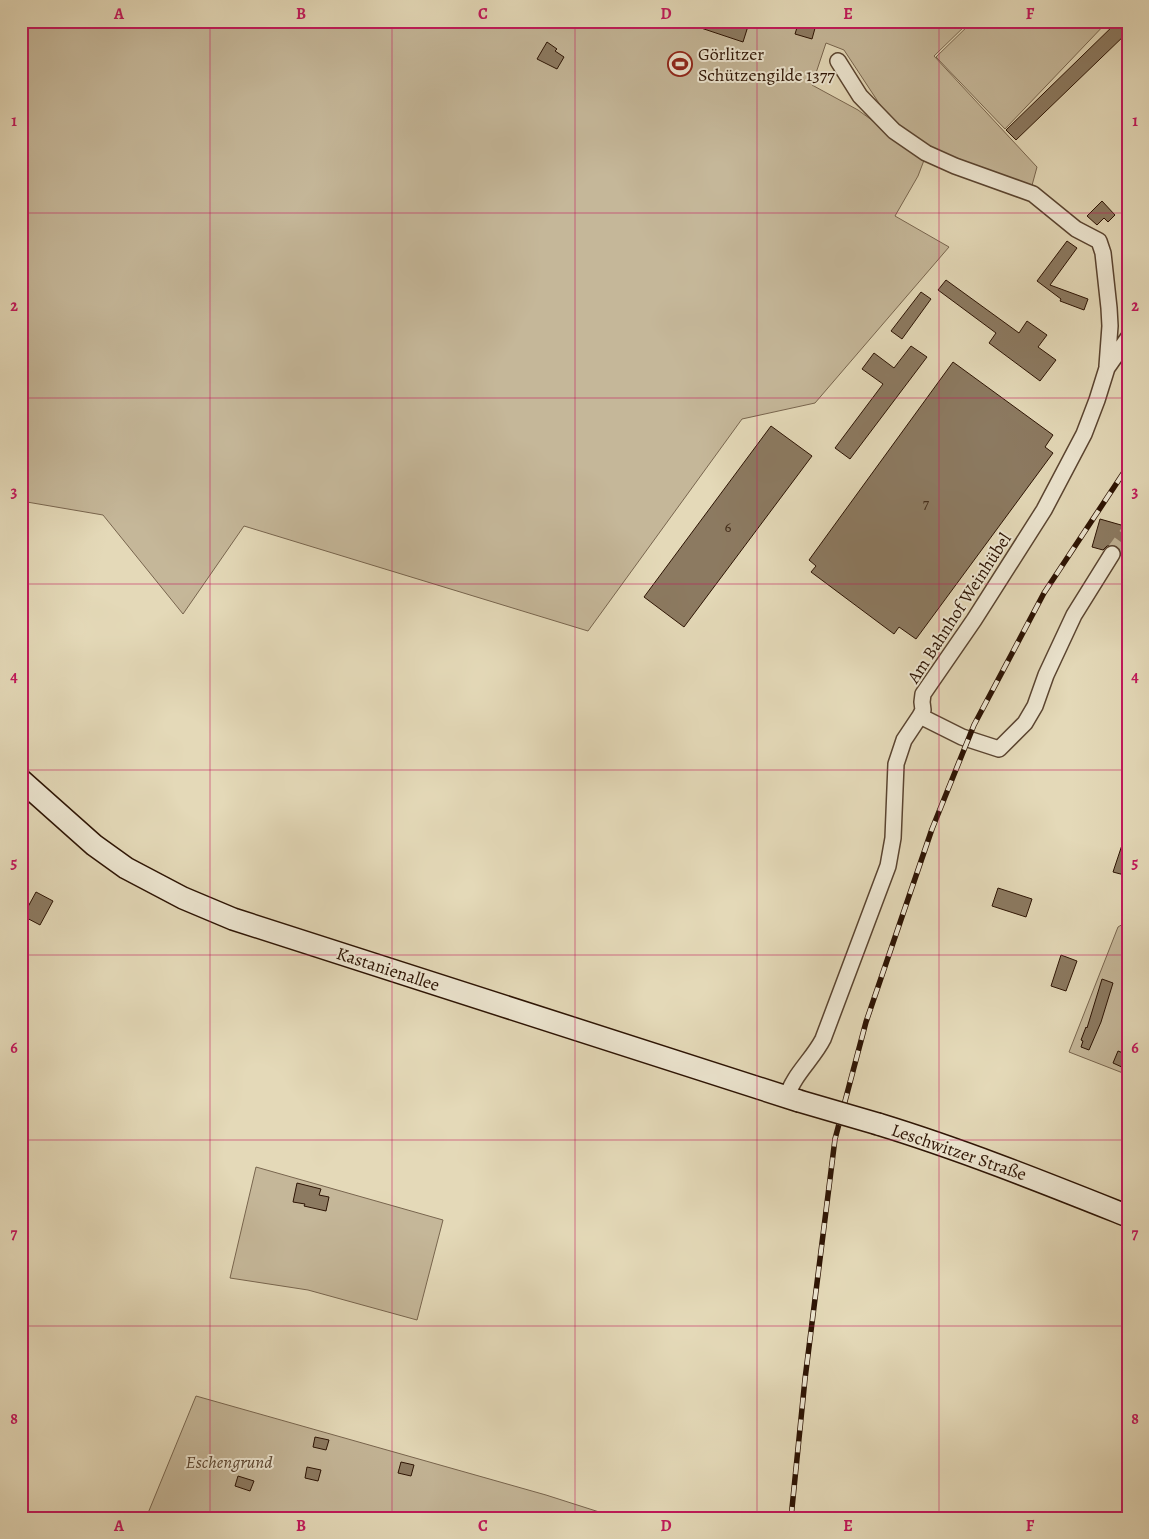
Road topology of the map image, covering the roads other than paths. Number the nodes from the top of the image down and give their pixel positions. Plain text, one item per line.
1 (838, 61) dead end
2 (1128, 338) edge
3 (1107, 368) junction
4 (1112, 554) tunnel mouth
5 (920, 716) junction
6 (21, 780) edge
7 (793, 1099) junction
8 (1128, 1216) edge

1 - 3 street, Am Bahnhof Weinhübel
2 - 3 street, Am Bahnhof Weinhübel
3 - 5 street, Am Bahnhof Weinhübel
4 - 5 street
5 - 7 street, Am Bahnhof Weinhübel
6 - 7 street, Kastanienallee
7 - 8 street, Leschwitzer Straße, bridge

